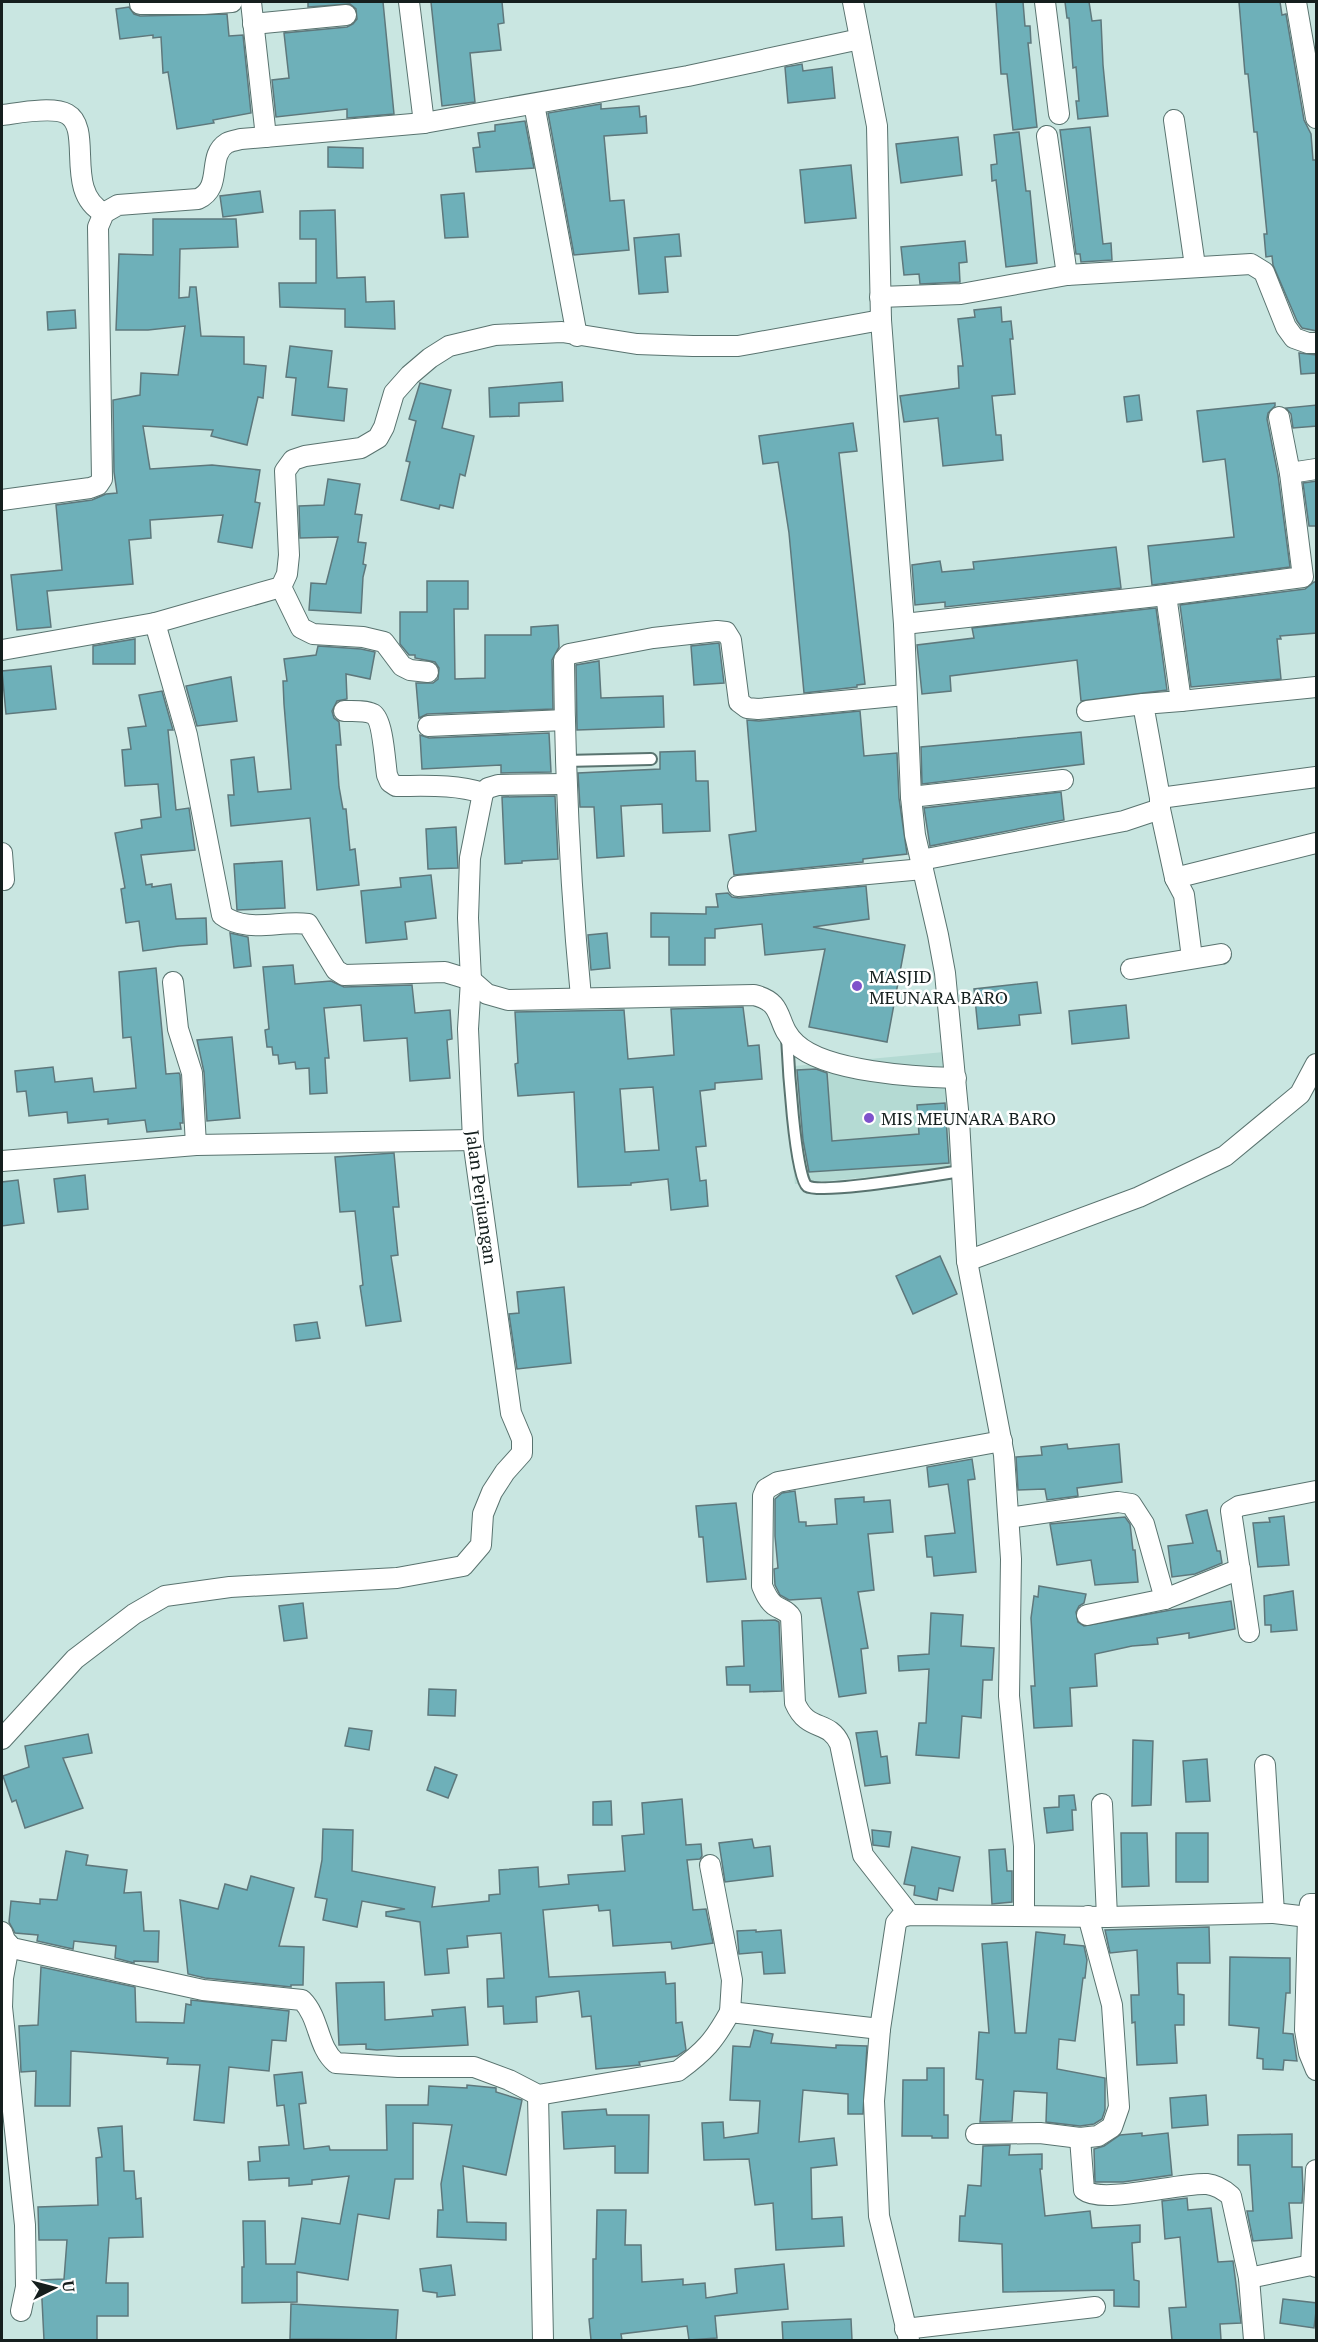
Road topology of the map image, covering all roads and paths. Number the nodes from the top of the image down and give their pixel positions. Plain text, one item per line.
1 (232, 2) edge
2 (251, 2) edge
3 (409, 2) edge
4 (853, 2) edge
5 (1045, 2) edge
6 (1296, 2) edge
7 (140, 4) dead end
8 (346, 15) dead end
9 (254, 24) junction
10 (860, 39) junction
11 (534, 104) junction
12 (1059, 114) dead end
13 (2, 115) edge
14 (1317, 118) edge
15 (1174, 120) dead end
16 (424, 123) junction
17 (1047, 136) dead end
18 (266, 137) junction
19 (104, 213) junction
20 (1195, 266) junction
21 (1067, 275) junction
22 (880, 297) junction
23 (881, 320) junction
24 (577, 336) junction
25 (1317, 343) edge
26 (1279, 417) dead end
27 (1317, 469) edge
28 (1290, 473) junction
29 (2, 500) edge
30 (1310, 576) edge
31 (281, 587) junction
32 (1166, 595) junction
33 (155, 623) junction
34 (904, 624) junction
35 (2, 650) edge
36 (429, 672) dead end
37 (1317, 687) edge
38 (905, 695) junction
39 (1181, 701) junction
40 (1143, 704) junction
41 (344, 711) dead end
42 (1087, 711) dead end
43 (565, 720) junction
44 (428, 726) dead end
45 (651, 759) dead end
46 (565, 761) junction
47 (1317, 777) edge
48 (1063, 780) dead end
49 (566, 784) junction
50 (483, 793) junction
51 (911, 797) junction
52 (1160, 804) junction
53 (1317, 843) edge
54 (2, 854) edge
55 (922, 865) junction
56 (1174, 878) junction
57 (4, 880) dead end
58 (738, 886) dead end
59 (1221, 954) dead end
60 (1192, 958) junction
61 (1131, 969) dead end
62 (471, 980) junction
63 (173, 982) dead end
64 (580, 997) junction
65 (786, 1033) junction
66 (1317, 1064) edge
67 (956, 1078) junction
68 (473, 1140) junction
69 (196, 1145) junction
70 (2, 1161) edge
71 (962, 1171) junction
72 (966, 1247) junction
73 (1002, 1441) junction
74 (1317, 1491) edge
75 (1008, 1518) junction
76 (1240, 1569) junction
77 (1165, 1599) junction
78 (1087, 1615) dead end
79 (1249, 1632) dead end
80 (2, 1739) edge
81 (1265, 1765) dead end
82 (1102, 1804) dead end
83 (710, 1865) dead end
84 (1312, 1910) edge
85 (1274, 1913) junction
86 (910, 1915) junction
87 (1024, 1916) junction
88 (1097, 1917) junction
89 (5, 1938) edge
90 (730, 2012) junction
91 (880, 2029) junction
92 (1317, 2070) edge
93 (538, 2095) junction
94 (976, 2134) dead end
95 (1080, 2138) junction
96 (1317, 2170) edge
97 (1314, 2266) edge
98 (1249, 2278) junction
99 (1095, 2307) dead end
100 (21, 2311) dead end
101 (907, 2335) edge
102 (543, 2340) edge
103 (1254, 2340) edge

1 - 7 street
2 - 9 street
3 - 16 street
4 - 10 street
5 - 12 street
6 - 14 street
8 - 9 street
9 - 18 street
10 - 11 street
10 - 22 street
11 - 16 street
11 - 24 street
13 - 19 street
15 - 20 street
16 - 18 street
17 - 21 street
18 - 19 street
19 - 29 street
20 - 21 street
20 - 25 street
21 - 22 street
22 - 23 street
23 - 24 street
23 - 34 street
24 - 31 street
26 - 28 street
27 - 28 street
28 - 30 street
30 - 32 street
31 - 33 street
31 - 36 street
32 - 34 street
32 - 39 street
33 - 35 street
33 - 62 street
34 - 38 street
37 - 39 street
38 - 43 street
38 - 51 street
39 - 40 street
40 - 42 street
40 - 52 street
41 - 50 street
43 - 44 street
43 - 46 street
45 - 46 lane
46 - 49 street
47 - 52 street
48 - 51 street
49 - 50 street
49 - 64 street
50 - 62 street, Jalan Perjuangan
51 - 55 street
52 - 55 street
52 - 56 street
53 - 56 street
54 - 57 street
55 - 58 street
55 - 67 street
56 - 60 street
59 - 60 street
60 - 61 street
62 - 64 street
62 - 68 street, Jalan Perjuangan
63 - 69 street
64 - 65 street
65 - 67 street
65 - 71 lane
66 - 72 street
67 - 71 street
68 - 69 street
68 - 80 street, Jalan Perjuangan
69 - 70 street
71 - 72 street
72 - 73 street
73 - 75 street
73 - 86 street
74 - 76 street
75 - 77 street
75 - 87 street
76 - 77 street
76 - 79 street
77 - 78 street
81 - 85 street
82 - 88 street
83 - 90 street
84 - 85 street
84 - 92 street
85 - 88 street
86 - 87 street
86 - 91 street
87 - 88 street
88 - 95 street
89 - 93 street
89 - 100 street
90 - 91 street
90 - 93 street
91 - 101 street
93 - 102 street
94 - 95 street
95 - 98 street
96 - 97 street
97 - 98 street
98 - 103 street
99 - 101 street

